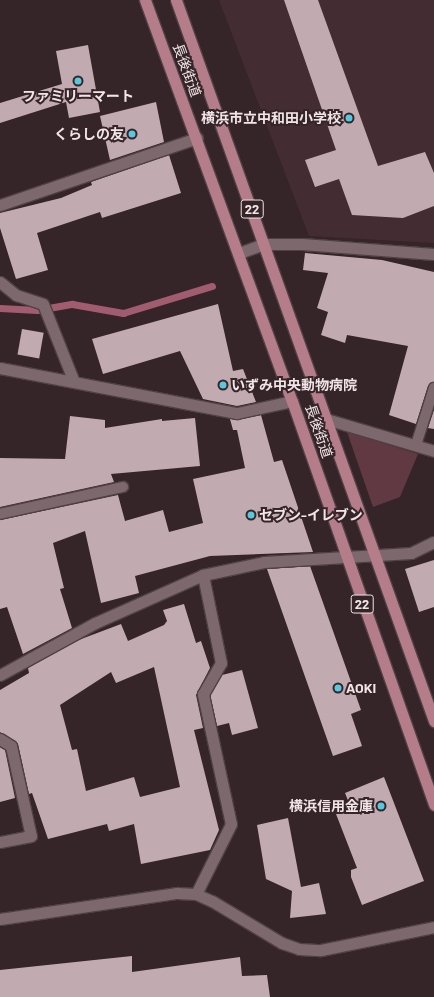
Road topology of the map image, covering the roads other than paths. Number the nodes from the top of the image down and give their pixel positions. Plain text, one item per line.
1 (146, 0) edge
2 (176, 0) edge
3 (197, 138) junction
4 (0, 205) edge
5 (264, 244) junction
6 (239, 253) junction
7 (434, 254) edge
8 (0, 282) edge
9 (0, 368) edge
10 (74, 382) junction
11 (434, 388) edge
12 (292, 401) junction
13 (326, 419) junction
14 (416, 445) junction
15 (434, 451) edge
16 (123, 488) dead end
17 (0, 514) edge
18 (434, 542) edge
19 (374, 557) junction
20 (345, 558) junction
21 (203, 575) junction
22 (0, 675) edge
23 (434, 721) edge
24 (0, 739) edge
25 (434, 805) edge
26 (0, 842) edge
27 (196, 894) junction
28 (0, 918) edge
29 (434, 927) edge

1 - 3 main road, 長後街道 / 22
2 - 5 main road, 長後街道 / 22
3 - 4 street
3 - 6 main road, 長後街道 / 22
5 - 6 street
5 - 7 street
5 - 13 main road, 長後街道 / 22
6 - 12 main road, 長後街道 / 22
8 - 10 street
9 - 10 street
10 - 12 street
11 - 14 lane
12 - 20 main road, 長後街道 / 22
13 - 14 street
13 - 19 main road, 長後街道 / 22
14 - 15 street
16 - 17 lane
18 - 19 street
19 - 20 street
19 - 23 main road, 長後街道 / 22
20 - 21 street
20 - 25 main road, 長後街道 / 22
21 - 22 street
21 - 27 street
24 - 26 street
27 - 28 street
27 - 29 street

